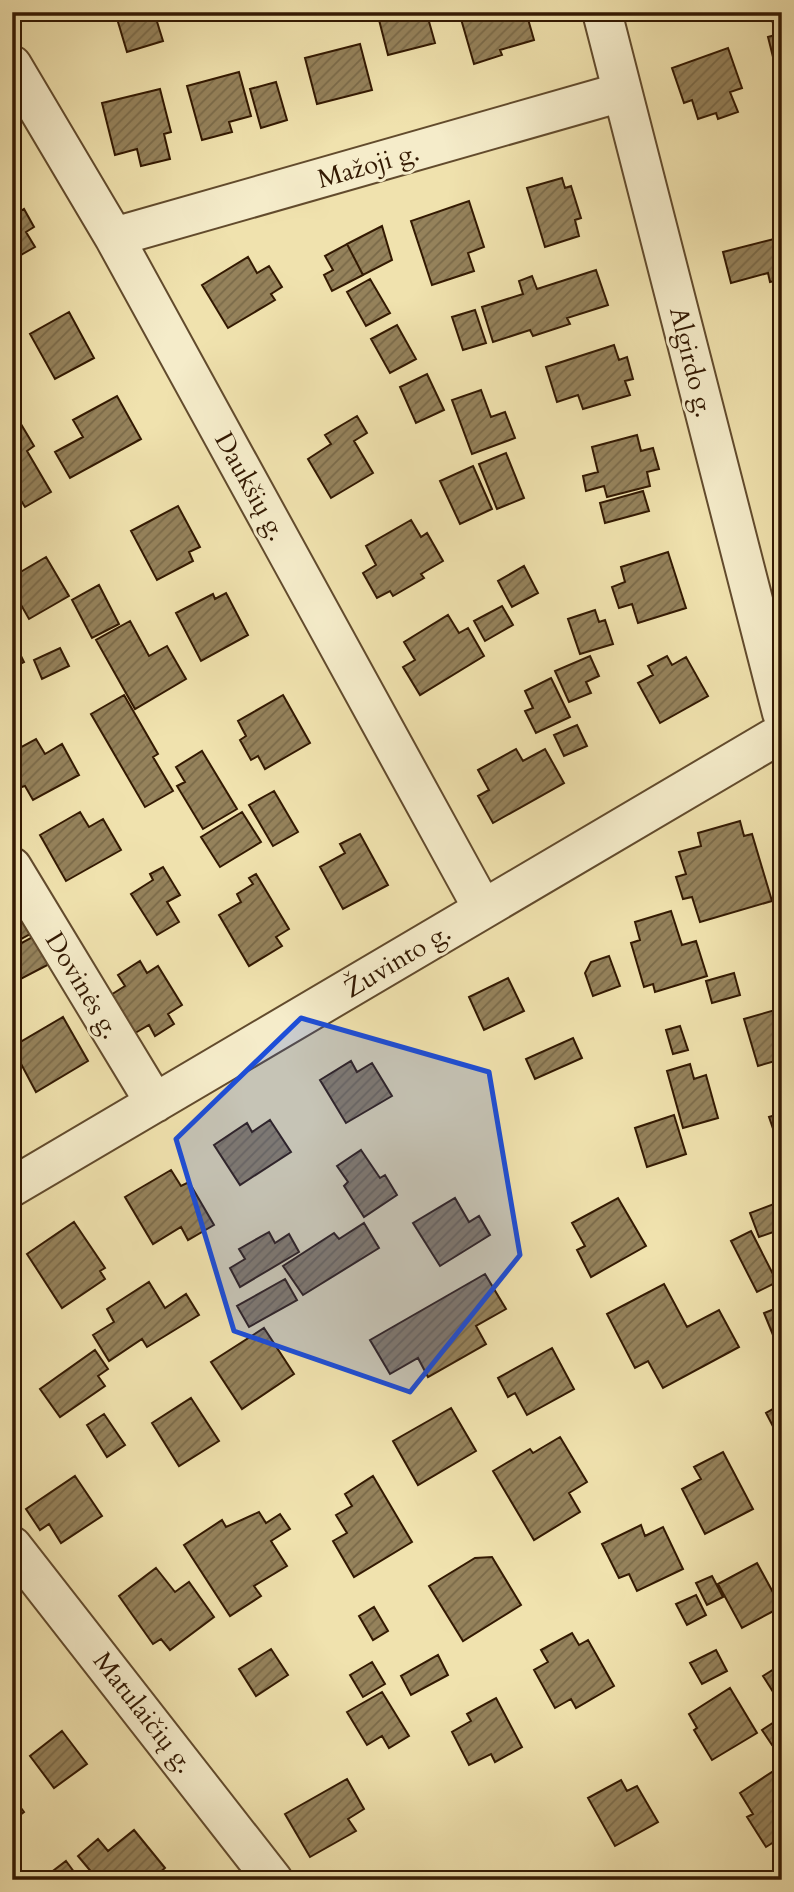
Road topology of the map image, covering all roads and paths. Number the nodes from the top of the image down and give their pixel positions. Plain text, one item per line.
1 (602, 12) edge
2 (12, 65) edge
3 (622, 92) junction
4 (114, 237) junction
5 (782, 713) edge
6 (782, 733) edge
7 (12, 867) edge
8 (483, 909) junction
9 (155, 1103) junction
10 (12, 1187) edge
11 (12, 1546) edge
12 (274, 1880) edge

1 - 3 street, Algirdo g.
2 - 4 street, Daukšių g.
3 - 4 street, Mažoji g.
3 - 5 street, Algirdo g.
4 - 8 street, Daukšių g.
6 - 8 street, Žuvinto g.
7 - 9 street, Dovinės g.
8 - 9 street, Žuvinto g.
9 - 10 street, Žuvinto g.
11 - 12 street, Matulaičių g.

